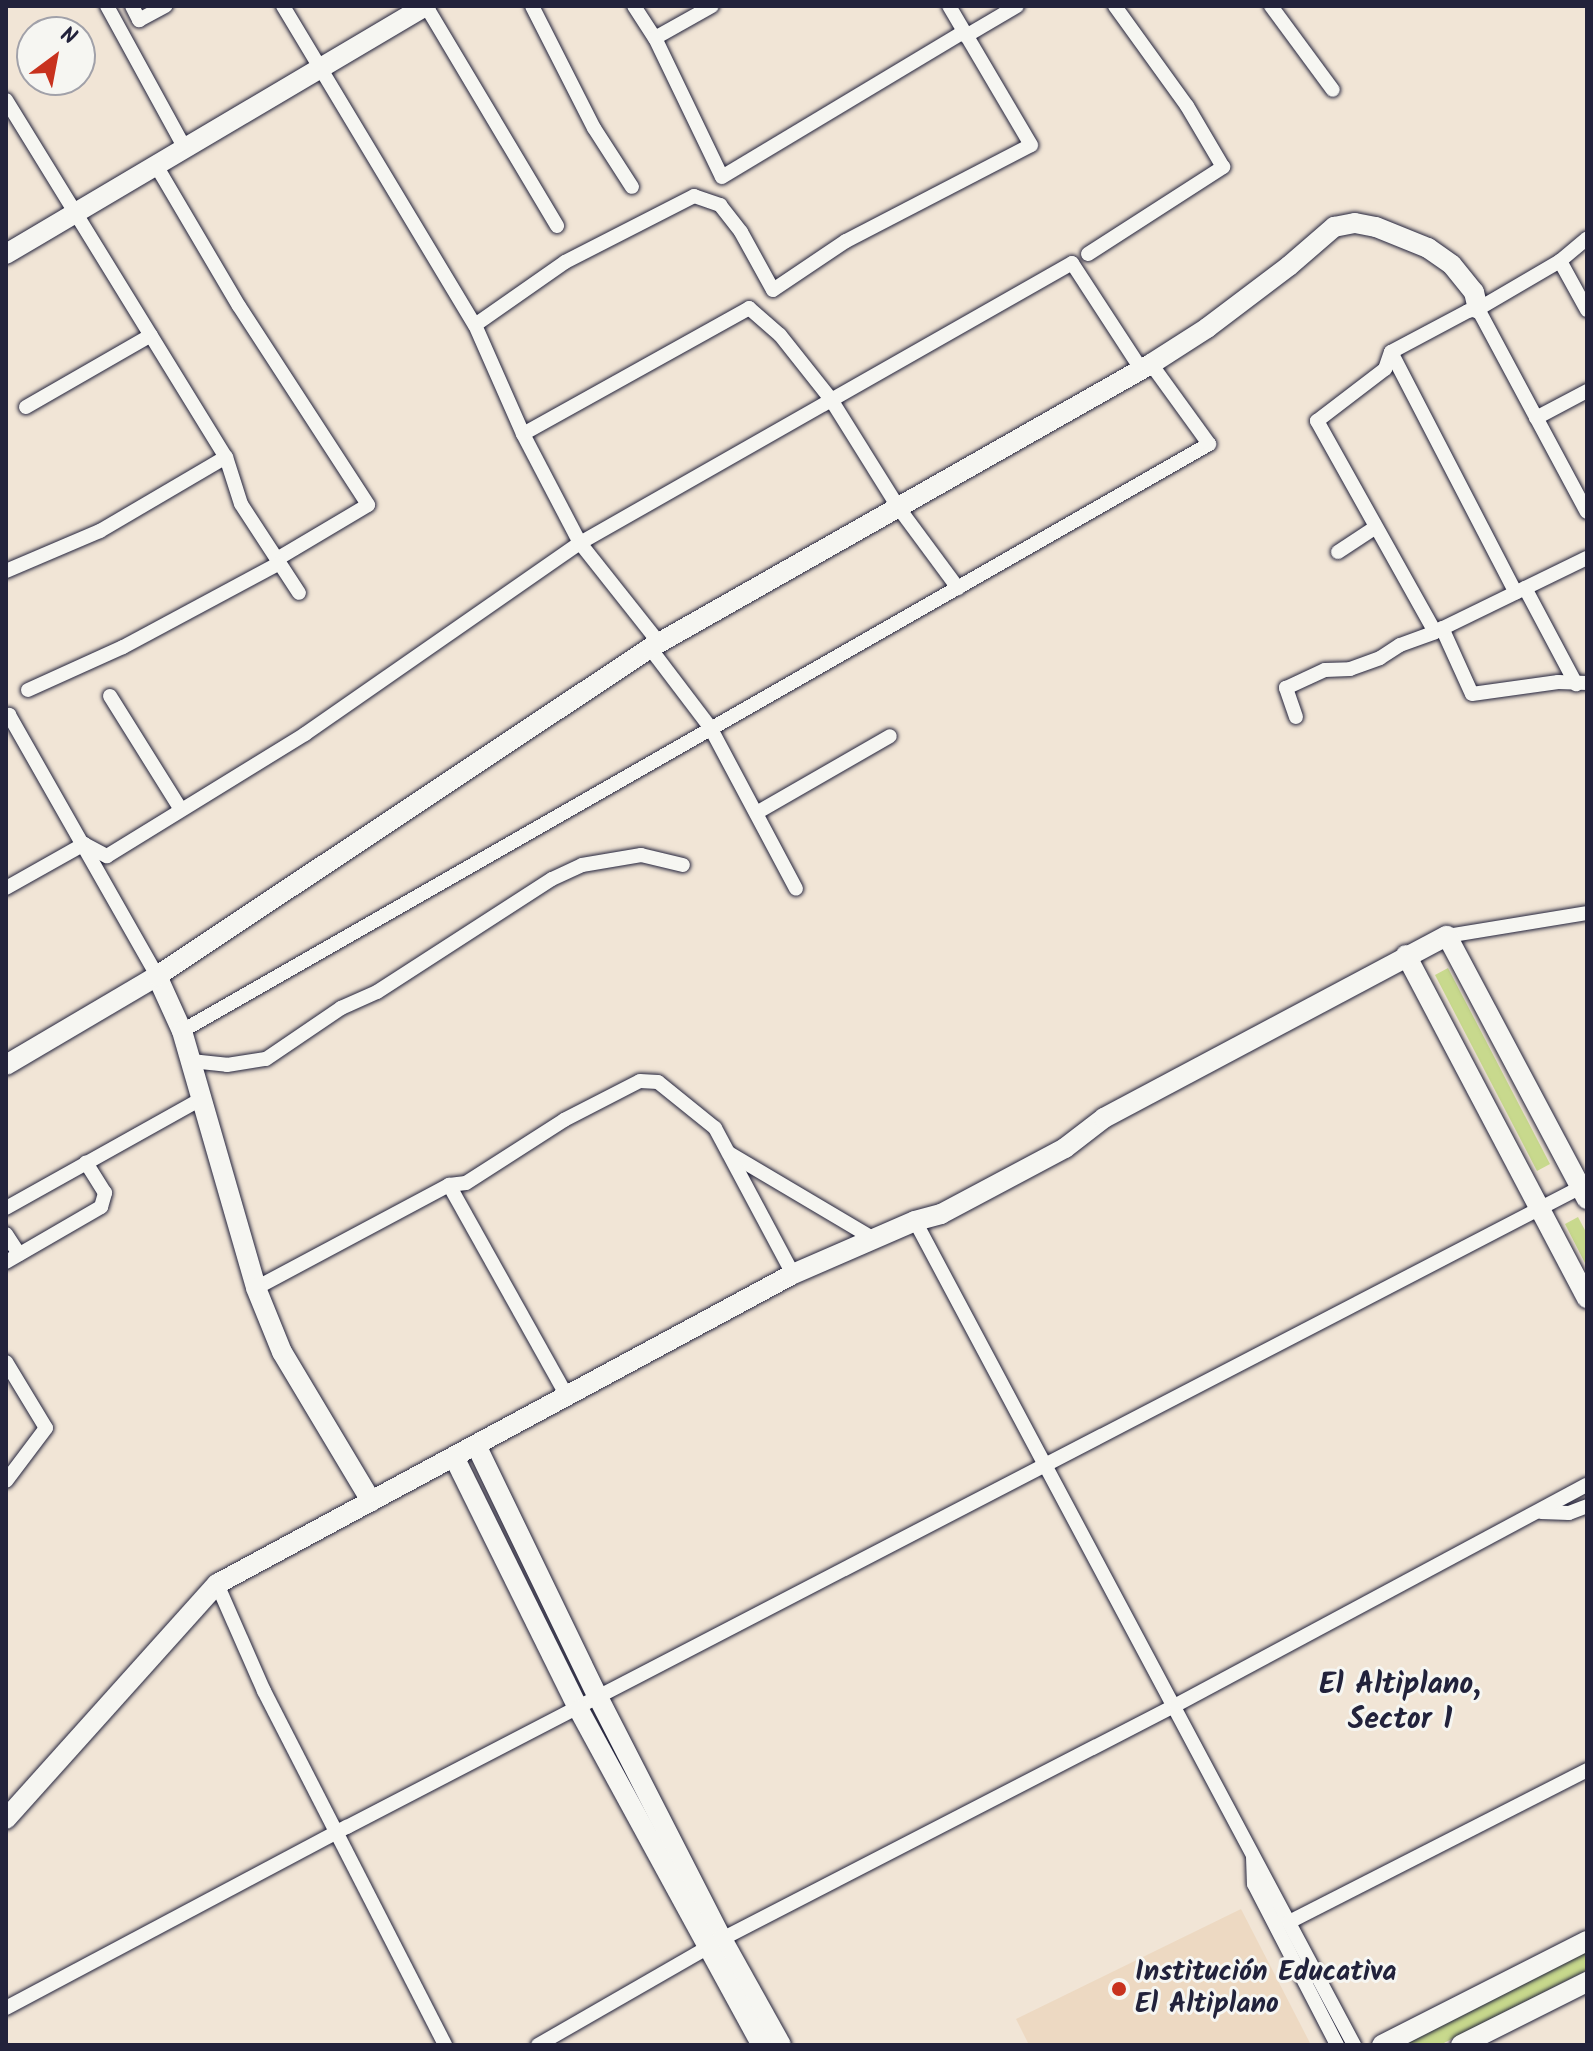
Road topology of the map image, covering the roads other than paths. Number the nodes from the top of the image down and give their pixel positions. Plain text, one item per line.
1 (107, 6) edge
2 (132, 6) edge
3 (165, 6) edge
4 (283, 6) edge
5 (426, 6) edge
6 (532, 6) edge
7 (634, 6) edge
8 (712, 6) edge
9 (949, 6) edge
10 (1017, 6) edge
11 (1115, 6) edge
12 (1271, 6) edge
13 (965, 34) junction
14 (655, 38) junction
15 (321, 69) junction
16 (1333, 90) dead end
17 (6, 100) edge
18 (186, 150) junction
19 (157, 167) junction
20 (632, 187) dead end
21 (76, 214) junction
22 (557, 226) dead end
23 (1587, 238) edge
24 (6, 254) edge
25 (1088, 254) dead end
26 (1560, 261) junction
27 (1478, 309) junction
28 (1587, 310) edge
29 (475, 325) junction
30 (151, 335) junction
31 (1391, 352) junction
32 (1146, 366) junction
33 (1587, 391) edge
34 (830, 398) junction
35 (26, 407) dead end
36 (1536, 418) junction
37 (523, 434) junction
38 (226, 457) junction
39 (898, 507) junction
40 (1587, 512) edge
41 (1376, 527) junction
42 (580, 543) junction
43 (1338, 552) dead end
44 (1587, 558) edge
45 (277, 561) junction
46 (6, 571) edge
47 (958, 588) junction
48 (1521, 590) junction
49 (299, 593) dead end
50 (1438, 630) junction
51 (655, 646) junction
52 (1582, 683) edge
53 (28, 690) dead end
54 (110, 696) dead end
55 (6, 717) edge
56 (1296, 717) dead end
57 (710, 727) junction
58 (890, 736) dead end
59 (180, 808) junction
60 (758, 812) junction
61 (84, 844) junction
62 (683, 865) dead end
63 (6, 888) edge
64 (796, 889) dead end
65 (1587, 913) edge
66 (1447, 936) junction
67 (1406, 955) junction
68 (157, 976) junction
69 (182, 1031) junction
70 (191, 1061) junction
71 (6, 1065) edge
72 (203, 1098) junction
73 (728, 1152) junction
74 (86, 1163) junction
75 (449, 1185) junction
76 (1585, 1190) edge
77 (6, 1208) edge
78 (1541, 1208) junction
79 (915, 1221) junction
80 (6, 1234) edge
81 (874, 1239) junction
82 (13, 1258) edge
83 (793, 1274) junction
84 (256, 1288) junction
85 (1587, 1298) edge
86 (6, 1362) edge
87 (11, 1380) edge
88 (567, 1396) junction
89 (476, 1445) junction
90 (454, 1457) junction
91 (1048, 1465) junction
92 (6, 1481) edge
93 (1587, 1485) edge
94 (371, 1501) junction
95 (1587, 1506) edge
96 (1536, 1512) junction
97 (217, 1584) junction
98 (599, 1699) junction
99 (1176, 1705) junction
100 (579, 1710) junction
101 (1587, 1770) edge
102 (6, 1819) edge
103 (335, 1834) junction
104 (1253, 1853) junction
105 (1289, 1922) junction
106 (1587, 1941) edge
107 (715, 1944) junction
108 (1587, 1982) edge
109 (6, 2008) edge
110 (445, 2045) edge
111 (538, 2045) edge
112 (762, 2045) edge
113 (781, 2045) edge
114 (1337, 2045) edge
115 (1354, 2045) edge
116 (1382, 2045) edge
117 (1462, 2045) edge

1 - 18 street
2 - 3 street
4 - 15 street
5 - 15 street
5 - 22 street
6 - 20 street
7 - 14 street
8 - 14 street
9 - 13 street
10 - 13 street
11 - 25 street
12 - 16 street
13 - 14 street
13 - 29 street
15 - 18 street
15 - 29 street
17 - 21 street
18 - 19 street
19 - 21 street
19 - 45 street
21 - 24 street
21 - 30 street
23 - 26 street
26 - 27 street
26 - 28 street
27 - 31 street
27 - 32 street
27 - 36 street
29 - 37 street
30 - 35 street
30 - 38 street
31 - 41 street
31 - 48 street
32 - 34 street
32 - 39 street
32 - 47 street
33 - 36 street
34 - 37 street
34 - 39 street
34 - 42 street
36 - 40 street
37 - 42 street
38 - 45 street
38 - 46 street
39 - 47 street
39 - 51 street
41 - 43 street
41 - 50 street
42 - 51 street
42 - 59 street
44 - 48 street
45 - 49 street
45 - 53 street
47 - 57 street
48 - 50 street
48 - 52 street
50 - 52 street
50 - 56 street
51 - 57 street
51 - 68 street
54 - 59 street
55 - 61 street
57 - 60 street
57 - 69 street
58 - 60 street
59 - 61 street
60 - 64 street
61 - 63 street
61 - 68 street
62 - 70 street
65 - 66 street
66 - 67 street
66 - 76 street
67 - 78 street
67 - 79 street
68 - 69 street
68 - 71 street
69 - 70 street
70 - 72 street
72 - 74 street
72 - 84 street
73 - 75 street
73 - 81 street
73 - 83 street
74 - 77 street
74 - 82 street
75 - 84 street
75 - 88 street
76 - 78 street
78 - 85 street
78 - 91 street
79 - 81 street
79 - 91 street
80 - 82 street
81 - 83 street
83 - 88 street
84 - 94 street
86 - 87 street
87 - 92 street
88 - 89 street
89 - 90 street
89 - 98 street
90 - 94 street
90 - 100 street
91 - 98 street
91 - 99 street
93 - 96 street
94 - 97 street
95 - 96 street
96 - 99 street
97 - 102 street
97 - 103 street
98 - 100 street
98 - 107 street
99 - 104 street
99 - 107 street
100 - 103 street
100 - 107 street
101 - 105 street
103 - 109 street
103 - 110 street
104 - 105 street
104 - 114 street
105 - 115 street
106 - 116 street
107 - 111 street
107 - 112 street
107 - 113 street
108 - 117 street

